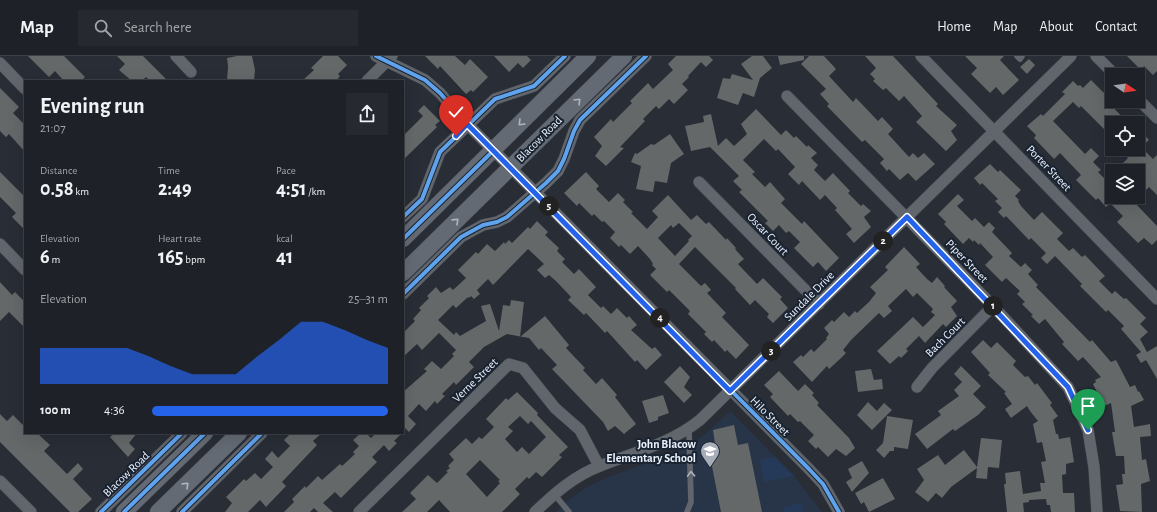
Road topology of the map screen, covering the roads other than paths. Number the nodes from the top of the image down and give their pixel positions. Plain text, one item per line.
1 (176, 56) edge
2 (376, 56) edge
3 (565, 56) edge
4 (588, 56) edge
5 (624, 56) edge
6 (646, 56) edge
7 (921, 56) edge
8 (1017, 56) edge
9 (1022, 56) edge
10 (1072, 56) edge
11 (1096, 56) edge
12 (390, 58) edge
13 (0, 63) edge
14 (1108, 68) edge
15 (191, 72) dead end
16 (368, 80) edge
17 (24, 88) edge
18 (787, 96) dead end
19 (1145, 105) edge
20 (1157, 118) edge
21 (467, 124) junction
22 (995, 130) junction
23 (493, 151) junction
24 (510, 168) junction
25 (699, 182) dead end
26 (536, 192) junction
27 (404, 216) edge
28 (907, 217) junction
29 (404, 238) edge
30 (0, 244) edge
31 (24, 269) edge
32 (404, 272) edge
33 (404, 293) edge
34 (1157, 299) edge
35 (819, 304) junction
36 (993, 306) junction
37 (917, 387) dead end
38 (730, 391) junction
39 (689, 429) junction
40 (181, 434) edge
41 (204, 434) edge
42 (238, 434) edge
43 (261, 434) edge
44 (599, 466) junction
45 (0, 481) edge
46 (554, 493) junction
47 (31, 512) edge
48 (101, 512) edge
49 (124, 512) edge
50 (158, 512) edge
51 (182, 512) edge
52 (359, 512) edge
53 (536, 512) edge
54 (568, 512) edge
55 (687, 512) edge
56 (839, 512) edge
57 (1098, 512) edge

1 - 15 street
2 - 12 street, Hilo Street
3 - 21 street
4 -> 23 main road, Blacow Road
24 -> 5 main road, Blacow Road
6 - 26 street, Blacow Road
7 - 22 street, Porter Street
8 - 9 lane
10 - 22 street, Sundale Drive
11 - 14 street
12 - 16 street
12 - 21 street, Hilo Street
13 - 17 street
18 - 28 street, Piper Street
19 - 20 street
21 - 23 street, Hilo Street
21 - 27 street
22 - 28 street, Sundale Drive
22 - 34 street, Porter Street
23 - 24 street, Hilo Street
23 - 29 main road, Blacow Road
24 - 26 street, Hilo Street
32 -> 24 main road, Blacow Road
25 - 35 street, Oscar Court
26 - 33 street, Blacow Road
26 - 38 street, Hilo Street
28 - 35 street, Sundale Drive
28 - 36 street, Piper Street
30 - 31 street
35 - 38 street, Sundale Drive
36 - 37 street, Bach Court
36 - 57 street, Piper Street
38 - 39 street, Sundale Drive
38 - 56 street, Hilo Street
39 - 44 street, Sundale Drive
55 -> 39 lane
40 - 48 street, Blacow Road
41 - 49 main road
50 -> 42 main road
43 - 51 street
44 - 46 street, Sundale Drive
44 - 52 street, Verne Street
45 - 47 street
46 - 53 street, Sundale Drive
46 - 54 lane

